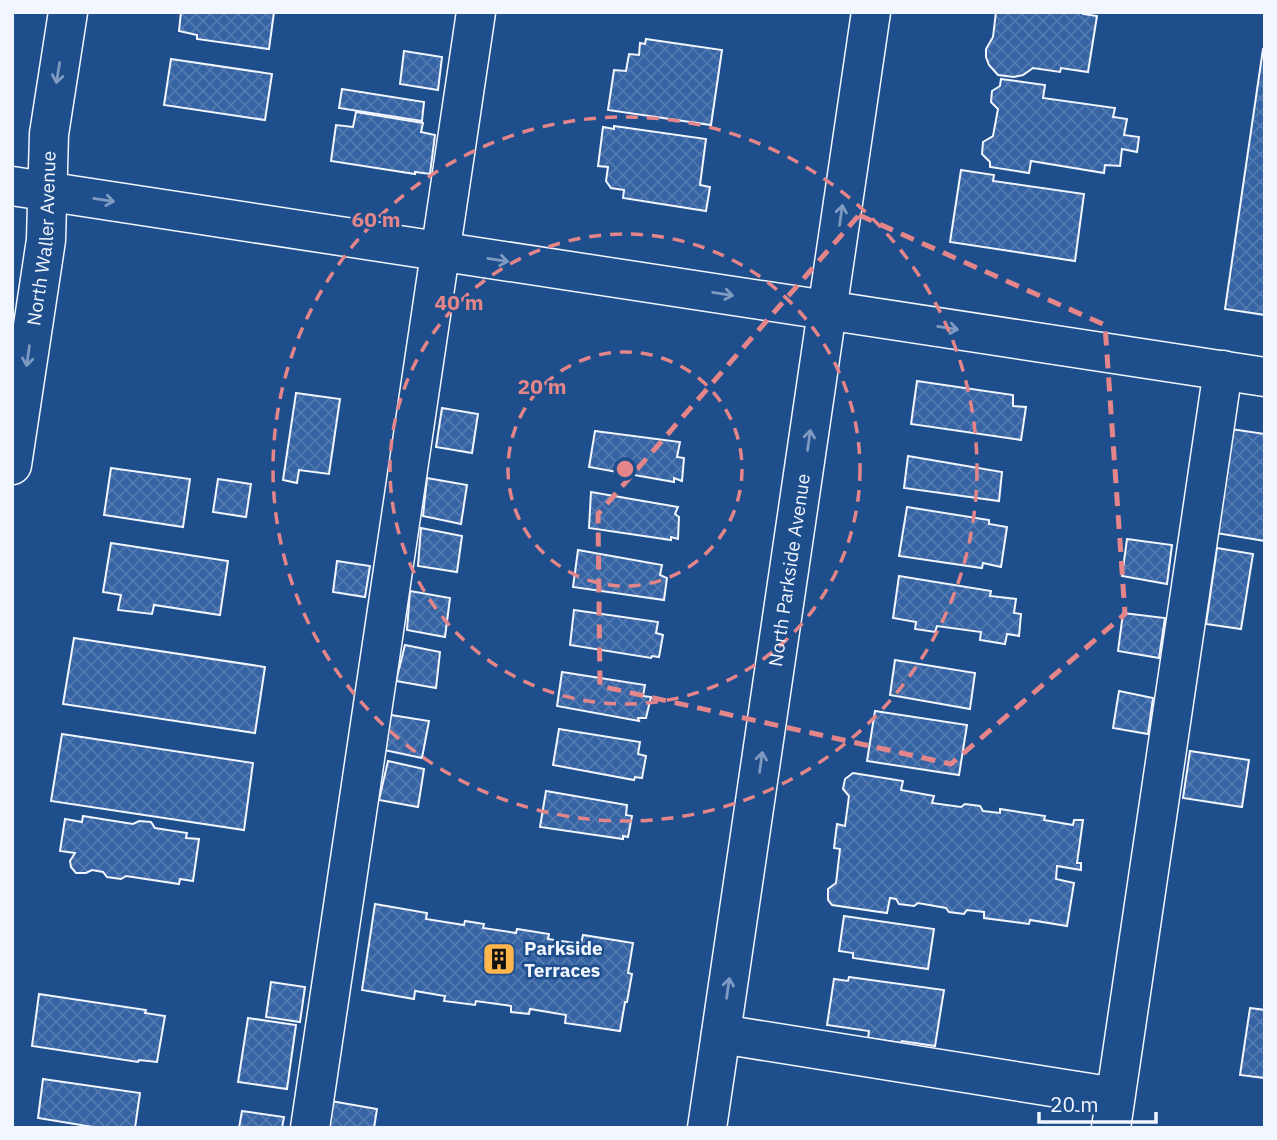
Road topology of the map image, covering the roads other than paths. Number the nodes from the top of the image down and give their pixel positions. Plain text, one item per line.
1 (68, 12) edge
2 (476, 12) edge
3 (871, 12) edge
4 (30, 189) edge
5 (441, 251) junction
6 (828, 309) junction
7 (1223, 370) junction
8 (1265, 377) edge
9 (12, 465) edge
10 (721, 1034) junction
11 (1113, 1112) edge
12 (310, 1128) edge
13 (707, 1128) edge

1 -> 4 street, North Waller Avenue
2 - 5 street
6 -> 3 street, North Parkside Avenue
4 -> 5 street
4 -> 9 street, North Waller Avenue
5 -> 6 street
5 - 12 street
6 -> 7 street
10 -> 6 street, North Parkside Avenue
7 - 8 street
7 - 11 street
10 - 11 street
10 - 13 street, North Parkside Avenue

